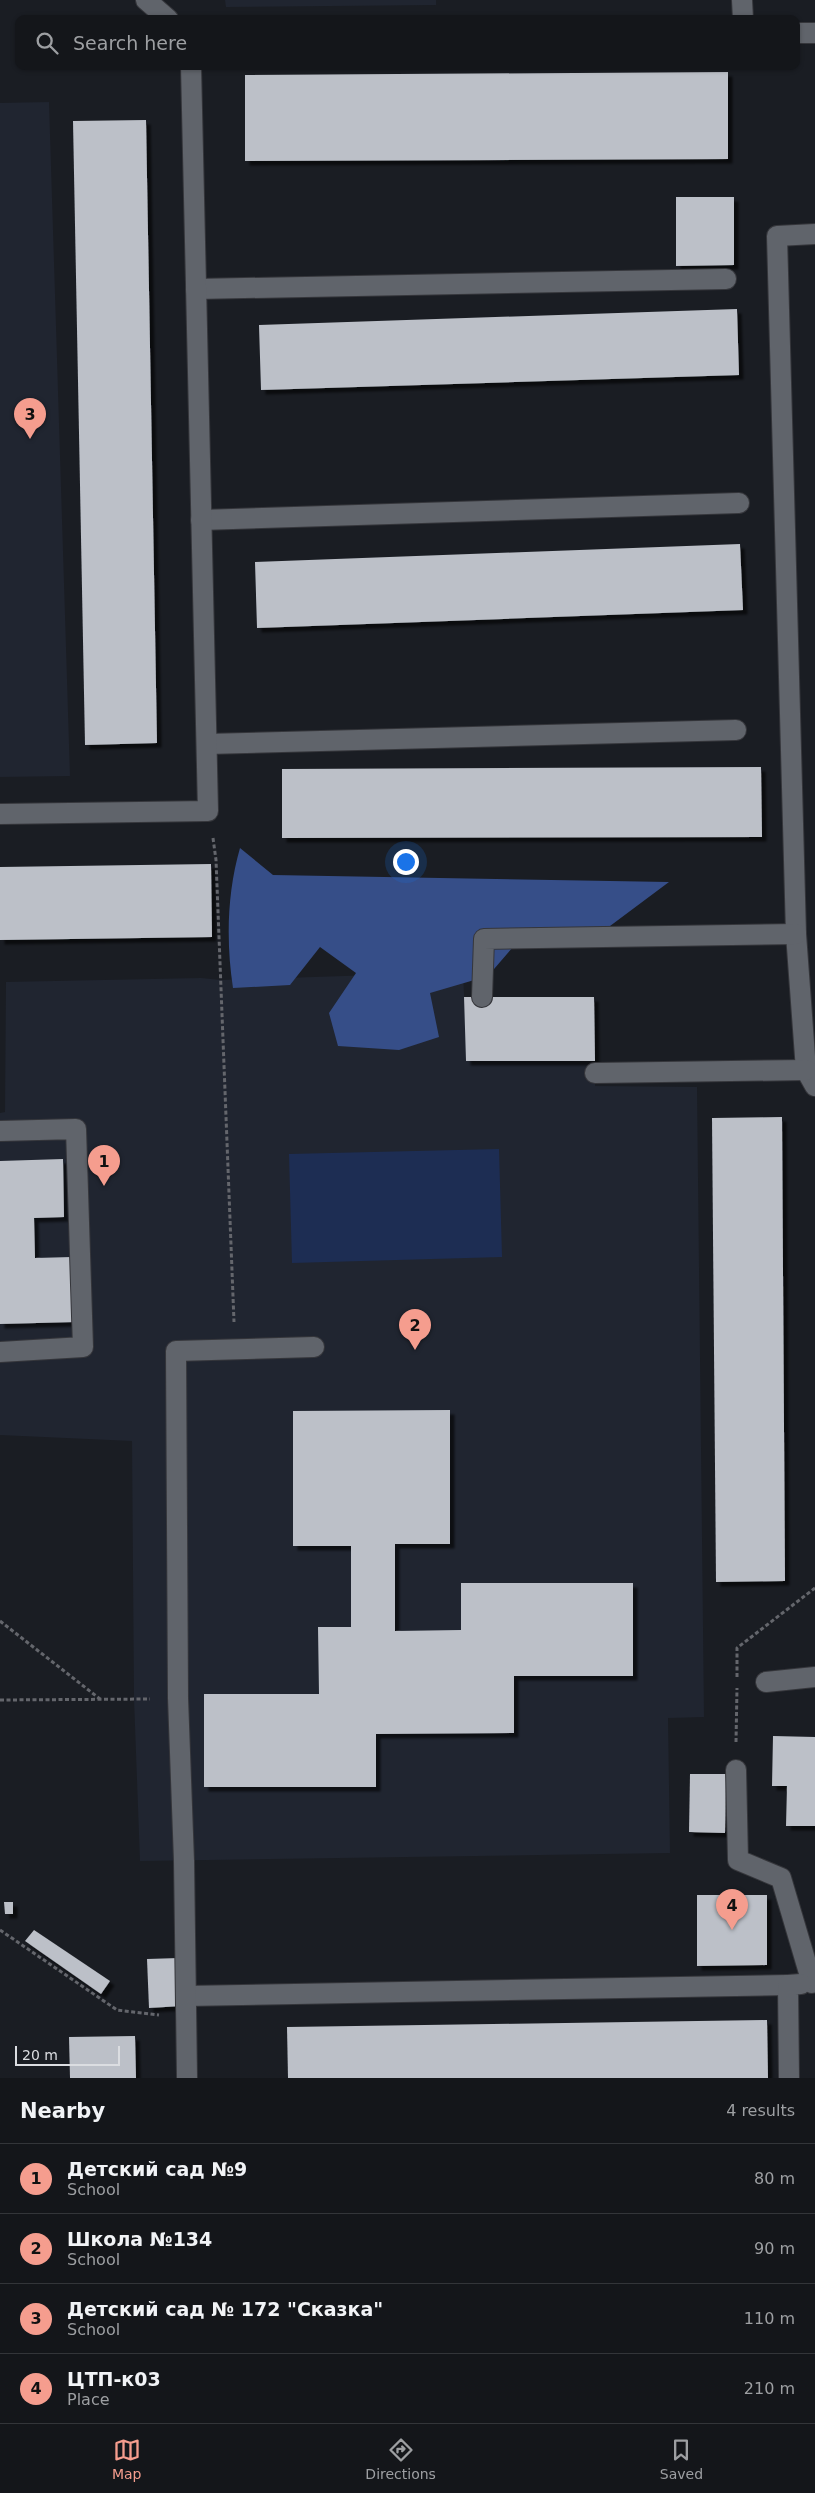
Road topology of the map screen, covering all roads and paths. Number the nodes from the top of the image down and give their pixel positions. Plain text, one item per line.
1 (146, 0) edge
2 (742, 0) edge
3 (163, 15) edge
4 (743, 15) edge
5 (800, 33) edge
6 (815, 33) edge
7 (191, 70) edge
8 (815, 234) edge
9 (726, 279) dead end
10 (196, 289) junction
11 (739, 503) dead end
12 (201, 520) junction
13 (736, 730) dead end
14 (207, 744) junction
15 (208, 811) junction
16 (0, 814) edge
17 (796, 934) junction
18 (482, 997) dead end
19 (595, 1072) dead end
20 (810, 1078) edge
21 (0, 1131) edge
22 (235, 1348) junction
23 (314, 1348) dead end
24 (0, 1352) edge
25 (0, 1621) edge
26 (815, 1677) edge
27 (766, 1682) dead end
28 (178, 1698) junction
29 (0, 1700) edge
30 (101, 1700) junction
31 (736, 1770) dead end
32 (0, 1930) edge
33 (814, 1983) edge
34 (788, 1986) junction
35 (186, 1996) junction
36 (187, 2018) junction
37 (187, 2078) edge
38 (789, 2078) edge

1 - 3 lane
2 - 4 lane
5 - 6 lane
7 - 10 lane
8 - 17 lane
9 - 10 lane
10 - 12 lane
11 - 12 lane
12 - 14 lane
13 - 14 lane
14 - 15 lane
15 - 16 lane
15 - 22 path
17 - 18 lane
17 - 20 lane
19 - 20 lane
21 - 24 lane
22 - 23 lane
22 - 28 lane
25 - 30 path
26 - 27 lane
28 - 30 path
28 - 35 lane
29 - 30 path
31 - 33 lane
32 - 36 path
33 - 34 lane
34 - 35 lane
34 - 38 lane
35 - 36 lane
36 - 37 lane

